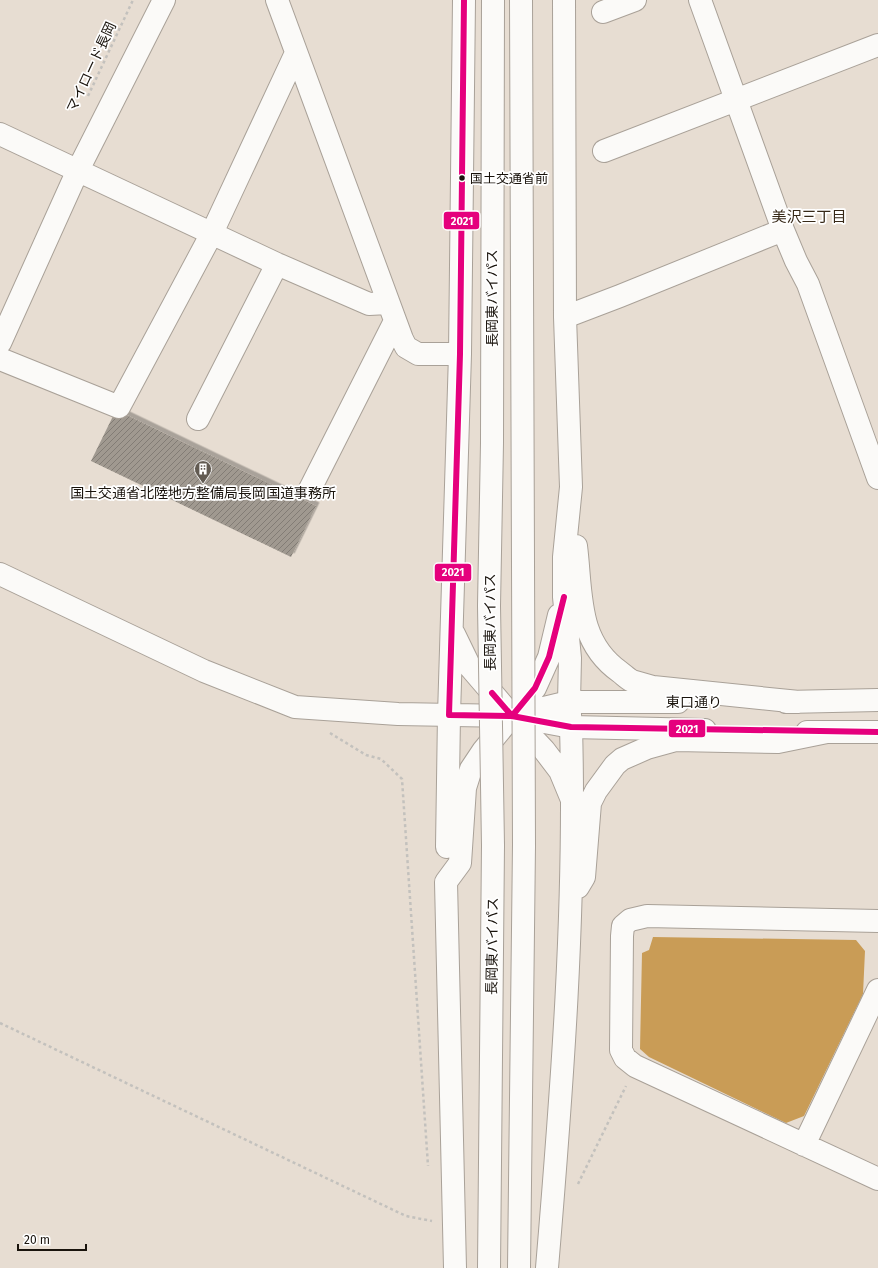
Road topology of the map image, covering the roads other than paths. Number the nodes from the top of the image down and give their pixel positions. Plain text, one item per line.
1 (164, 0) edge
2 (277, 0) edge
3 (464, 0) edge
4 (493, 0) edge
5 (521, 0) edge
6 (564, 0) edge
7 (635, 0) edge
8 (700, 0) edge
9 (603, 12) dead end
10 (878, 45) edge
11 (296, 53) junction
12 (736, 100) junction
13 (0, 134) edge
14 (604, 151) dead end
15 (78, 170) junction
16 (783, 230) junction
17 (212, 233) junction
18 (277, 264) junction
19 (391, 312) junction
20 (565, 317) junction
21 (0, 343) edge
22 (460, 354) junction
23 (0, 359) edge
24 (198, 419) dead end
25 (878, 478) edge
26 (572, 487) junction
27 (310, 489) dead end
28 (0, 574) edge
29 (564, 598) junction
30 (452, 629) junction
31 (878, 700) edge
32 (569, 702) junction
33 (799, 702) junction
34 (449, 715) junction
35 (512, 716) junction
36 (571, 727) junction
37 (827, 732) junction
38 (878, 732) edge
39 (572, 800) junction
40 (446, 882) junction
41 (570, 899) junction
42 (878, 921) edge
43 (878, 990) edge
44 (804, 1145) junction
45 (878, 1180) edge
46 (455, 1268) edge
47 (489, 1268) edge
48 (519, 1268) edge
49 (547, 1268) edge

1 - 15 main road
2 - 11 main road
3 - 22 main road
4 - 47 main road, 長岡東バイパス, bridge
5 - 48 main road, bridge
6 - 20 main road
7 - 9 main road
8 - 12 main road
10 - 12 main road
11 - 17 main road
11 - 19 main road
12 - 14 main road
12 - 16 main road
13 - 15 main road
15 - 17 main road
15 - 21 main road
16 - 20 main road
16 - 25 main road
17 - 18 main road
17 - 23 main road
18 - 19 main road
18 - 24 main road
19 - 22 main road
19 - 27 main road
20 - 26 main road
22 - 30 main road
26 - 29 main road
26 - 33 main road
28 - 34 main road, 東口通り
29 - 32 main road
29 - 35 main road
30 - 34 main road
30 - 35 main road
31 - 33 main road, 東口通り
32 - 33 main road, 東口通り
32 - 35 main road, 東口通り
32 - 36 main road
34 - 35 main road, 東口通り
34 - 40 main road
35 - 36 main road, 東口通り
35 - 39 main road
35 - 40 main road
36 - 37 main road, 東口通り
36 - 39 main road
37 - 38 main road, 東口通り
37 - 41 main road
39 - 41 main road
40 - 46 main road
41 - 49 main road
42 - 44 main road
43 - 44 main road
44 - 45 main road

